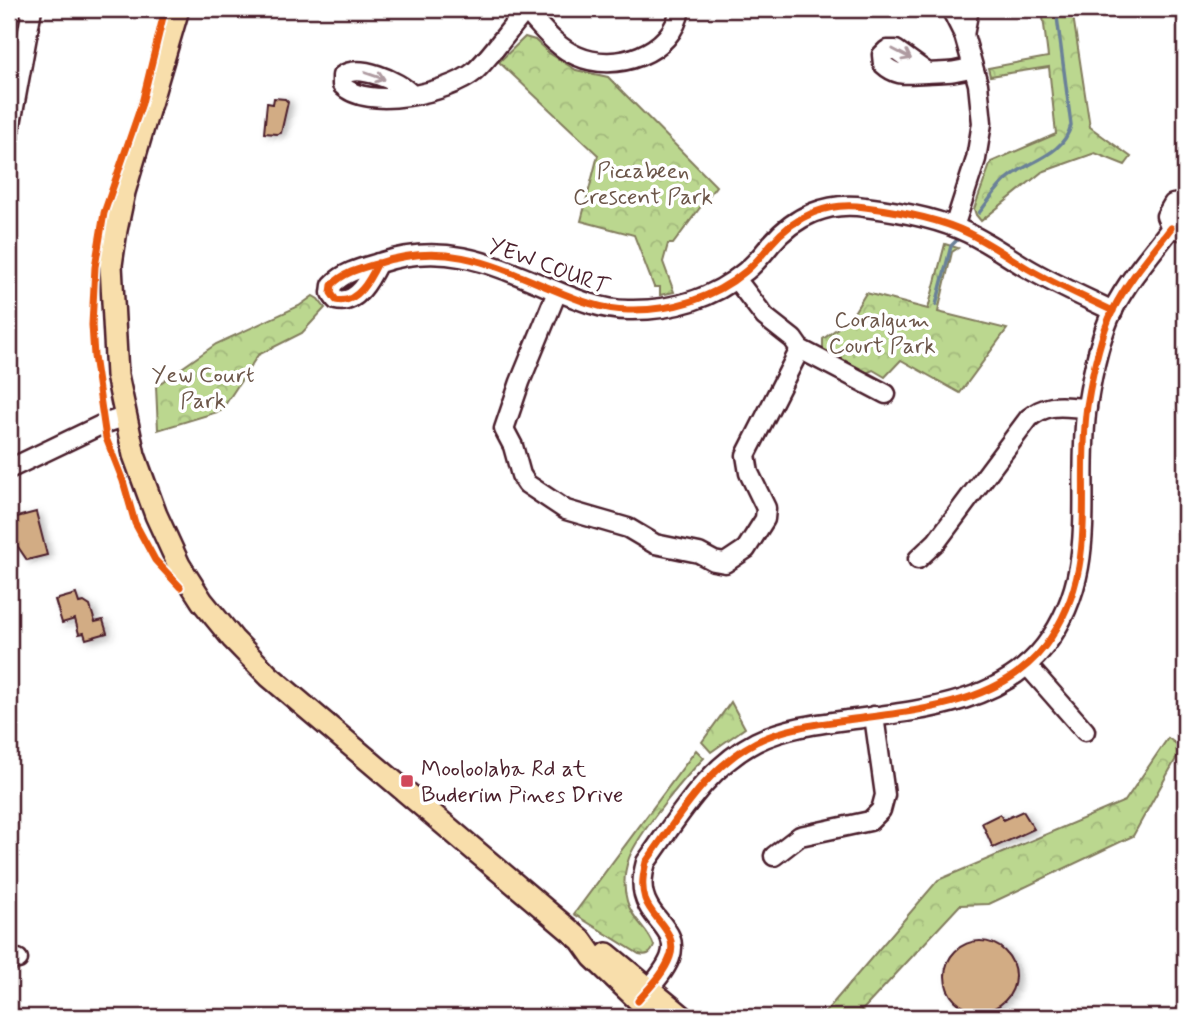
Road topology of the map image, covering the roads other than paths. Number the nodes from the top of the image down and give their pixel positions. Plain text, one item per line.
1 (32, 9) edge
2 (177, 9) edge
3 (188, 9) edge
4 (525, 9) edge
5 (680, 9) edge
6 (951, 9) edge
7 (970, 9) edge
8 (964, 35) junction
9 (972, 66) junction
10 (928, 73) dead end
11 (411, 94) dead end
12 (147, 117) junction
13 (9, 135) edge
14 (1185, 202) edge
15 (954, 227) junction
16 (1178, 229) edge
17 (378, 263) dead end
18 (736, 279) junction
19 (557, 292) junction
20 (1112, 311) junction
21 (800, 349) junction
22 (886, 394) dead end
23 (1087, 408) junction
24 (124, 417) junction
25 (9, 469) edge
26 (918, 559) dead end
27 (1027, 665) junction
28 (874, 716) junction
29 (1085, 731) dead end
30 (774, 856) dead end
31 (643, 995) junction
32 (656, 1017) edge
33 (684, 1017) edge

1 - 13 street
2 - 12 main road
3 - 12 main road
4 - 5 street
4 - 11 street
6 - 8 street
7 - 8 street
8 - 9 street
9 - 10 street
9 - 15 street
12 - 24 main road
14 - 16 street
15 - 18 street, YEW COURT
15 - 20 street, YEW COURT
16 - 20 street
17 - 19 street, YEW COURT
18 - 19 street, YEW COURT
18 - 21 street
19 - 21 street
20 - 23 street
21 - 22 street
23 - 26 street
23 - 27 street
24 - 25 street
24 - 31 main road
27 - 28 street
27 - 29 street
28 - 30 street
28 - 31 street
31 - 32 main road
31 - 33 main road

